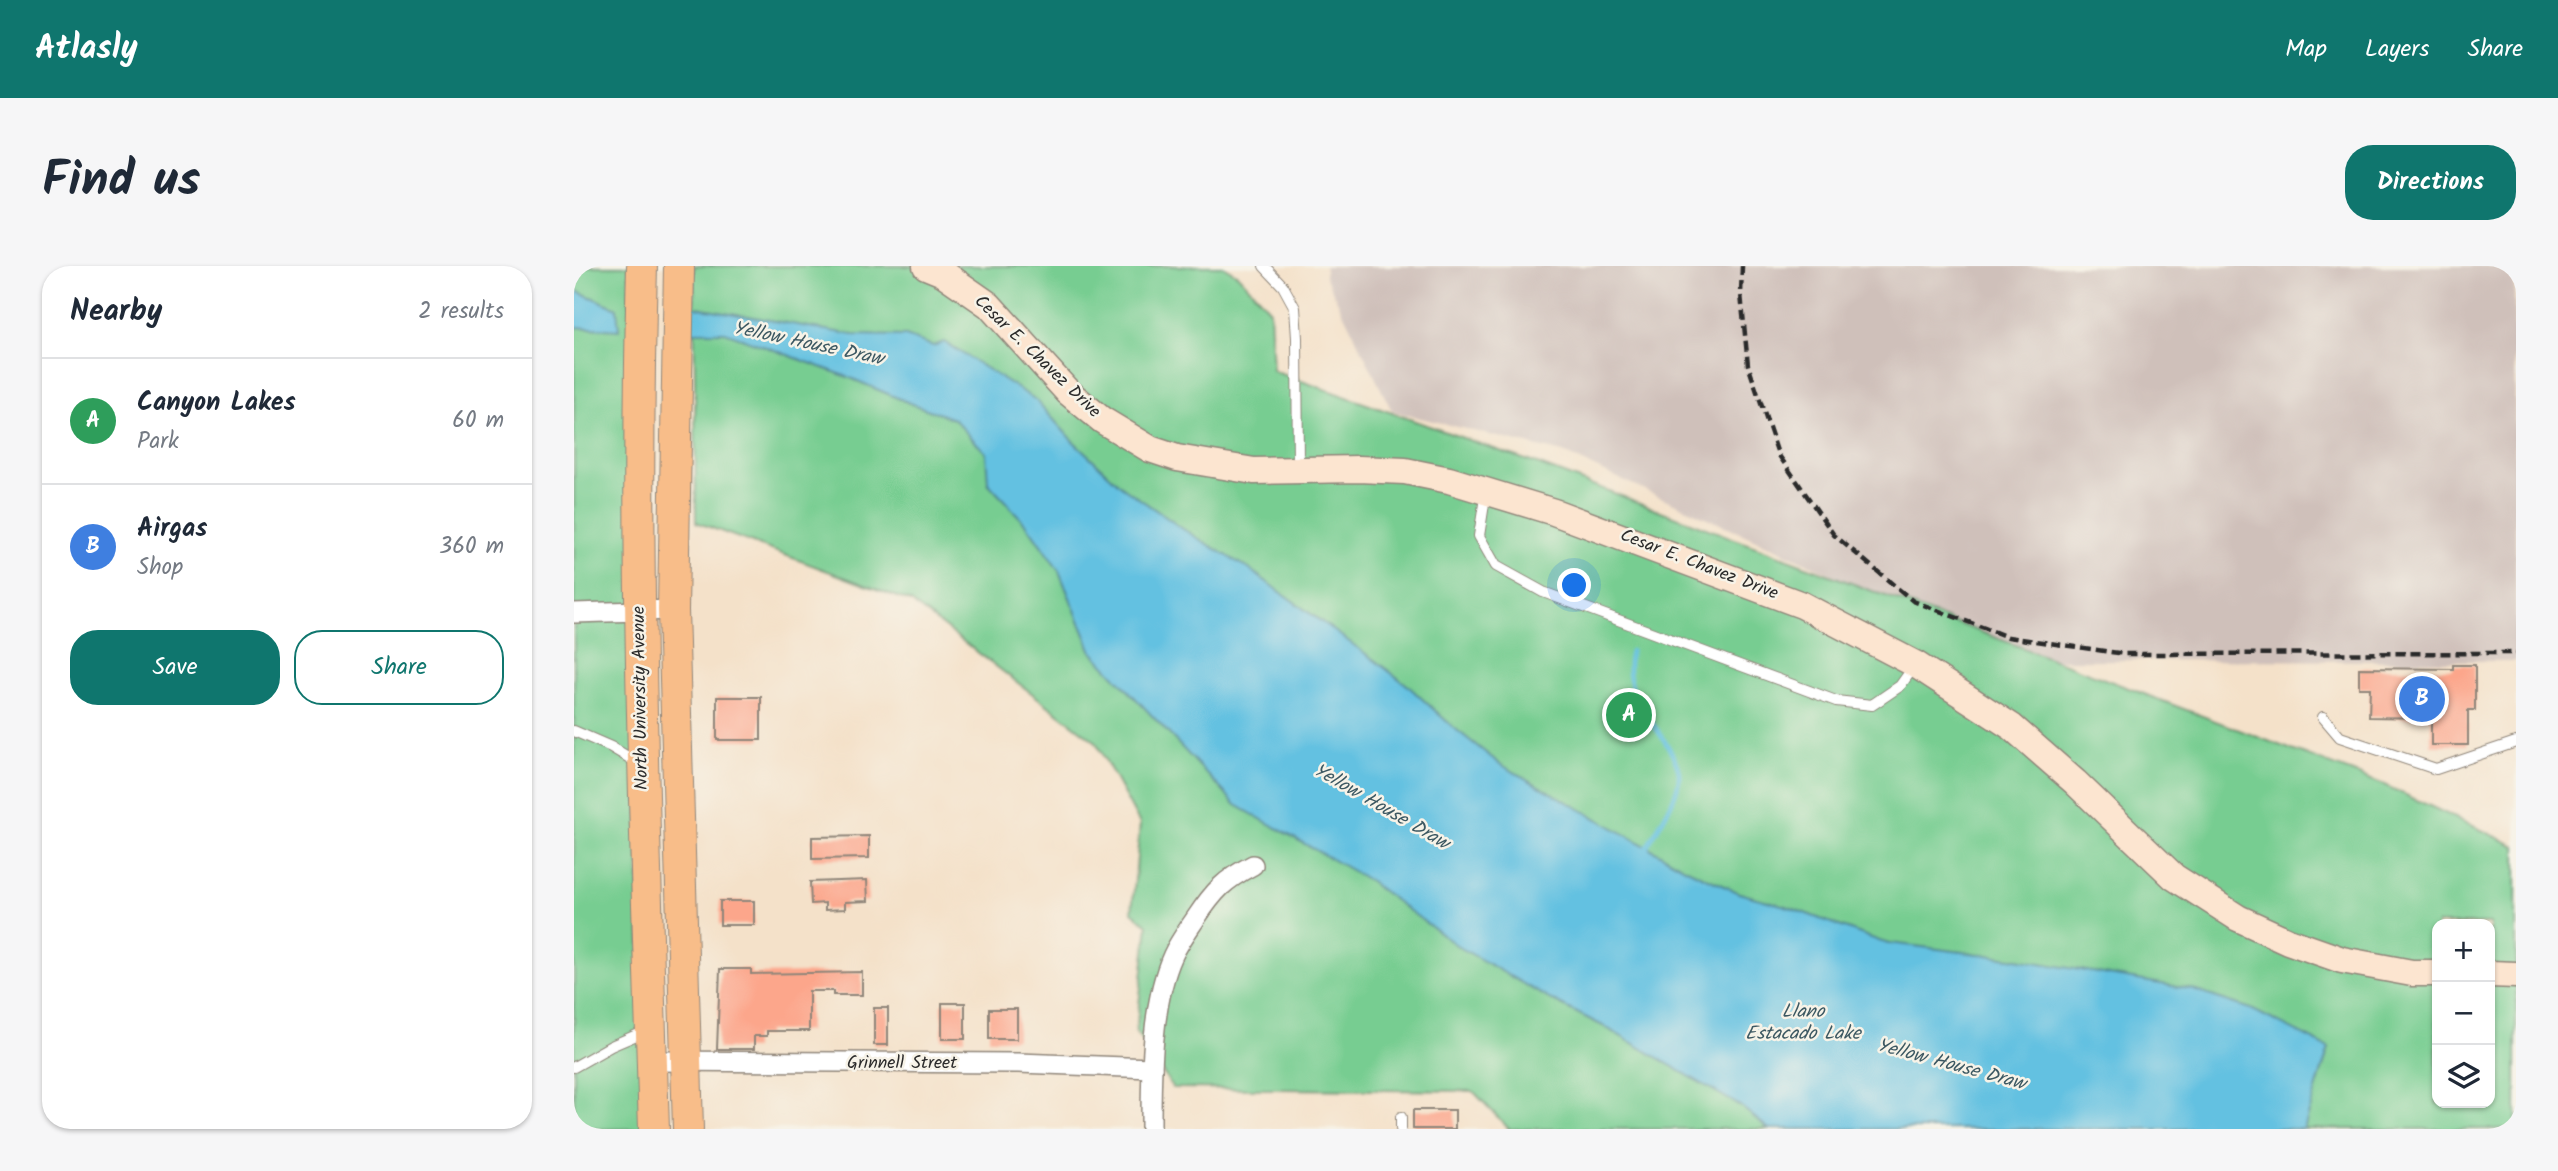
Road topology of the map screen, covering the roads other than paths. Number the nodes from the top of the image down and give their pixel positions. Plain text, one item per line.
1 (642, 266) edge
2 (679, 266) edge
3 (926, 266) edge
4 (1264, 266) edge
5 (1298, 470) junction
6 (1486, 491) junction
7 (673, 610) junction
8 (639, 611) junction
9 (574, 613) edge
10 (1915, 664) junction
11 (2323, 718) dead end
12 (574, 731) edge
13 (2516, 742) edge
14 (642, 765) junction
15 (1253, 864) dead end
16 (2432, 973) edge
17 (2495, 974) edge
18 (2516, 975) edge
19 (651, 1029) junction
20 (652, 1061) junction
21 (686, 1061) junction
22 (574, 1067) edge
23 (1152, 1068) junction
24 (1401, 1117) dead end
25 (654, 1129) edge
26 (688, 1129) edge
27 (1151, 1129) edge
28 (1401, 1129) edge

1 - 8 main road, North University Avenue
2 - 7 main road, North University Avenue
3 - 5 street, Cesar E. Chavez Drive
4 - 5 lane
5 - 6 street, Cesar E. Chavez Drive
6 - 10 street, Cesar E. Chavez Drive
6 - 10 lane
7 - 8 street
7 - 21 main road, North University Avenue
8 - 9 street
8 - 14 main road, North University Avenue
10 - 16 street, Cesar E. Chavez Drive
11 - 13 lane
12 - 14 lane
14 - 19 main road, North University Avenue
15 - 23 street
17 - 18 street
19 - 20 main road, North University Avenue
19 - 22 lane
20 - 21 street, Grinnell Street
20 - 25 main road, North University Avenue
21 - 23 street, Grinnell Street
21 - 26 main road, North University Avenue
23 - 27 street
24 - 28 lane

